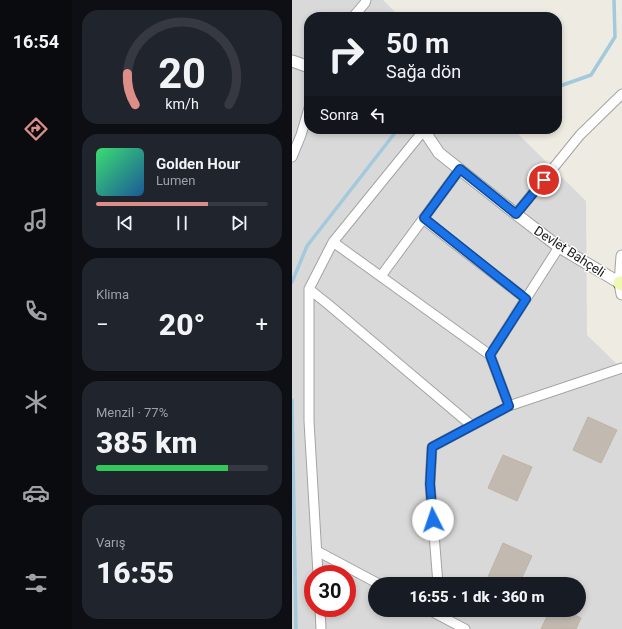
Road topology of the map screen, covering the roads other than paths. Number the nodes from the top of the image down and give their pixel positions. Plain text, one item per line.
1 (366, 0) edge
2 (357, 12) edge
3 (292, 61) edge
4 (304, 65) edge
5 (622, 94) edge
6 (304, 125) edge
7 (421, 134) edge
8 (427, 134) edge
9 (292, 156) edge
10 (460, 169) junction
11 (516, 214) junction
12 (424, 218) junction
13 (333, 242) junction
14 (559, 247) junction
15 (622, 256) edge
16 (381, 276) junction
17 (621, 287) edge
18 (309, 289) junction
19 (526, 299) junction
20 (490, 355) junction
21 (622, 368) edge
22 (509, 406) junction
23 (471, 425) junction
24 (317, 551) junction
25 (318, 565) edge
26 (437, 577) edge
27 (368, 578) edge
28 (320, 617) edge
29 (446, 617) edge
30 (321, 629) edge
31 (465, 629) edge

1 - 2 street
3 - 4 street
5 - 11 street
6 - 9 street
7 - 13 street
8 - 10 street, Devlet Bahçeli
10 - 11 street, Devlet Bahçeli
10 - 12 street
11 - 14 street, Devlet Bahçeli
12 - 16 street
12 - 19 street
13 - 16 street
13 - 18 street
14 - 17 street, Devlet Bahçeli
14 - 19 street
15 - 17 street
16 - 20 street
18 - 23 street
18 - 24 street
19 - 20 street
20 - 22 street
21 - 22 street
22 - 23 street
23 - 26 street
24 - 25 street
24 - 27 street
28 - 30 street
29 - 31 street

